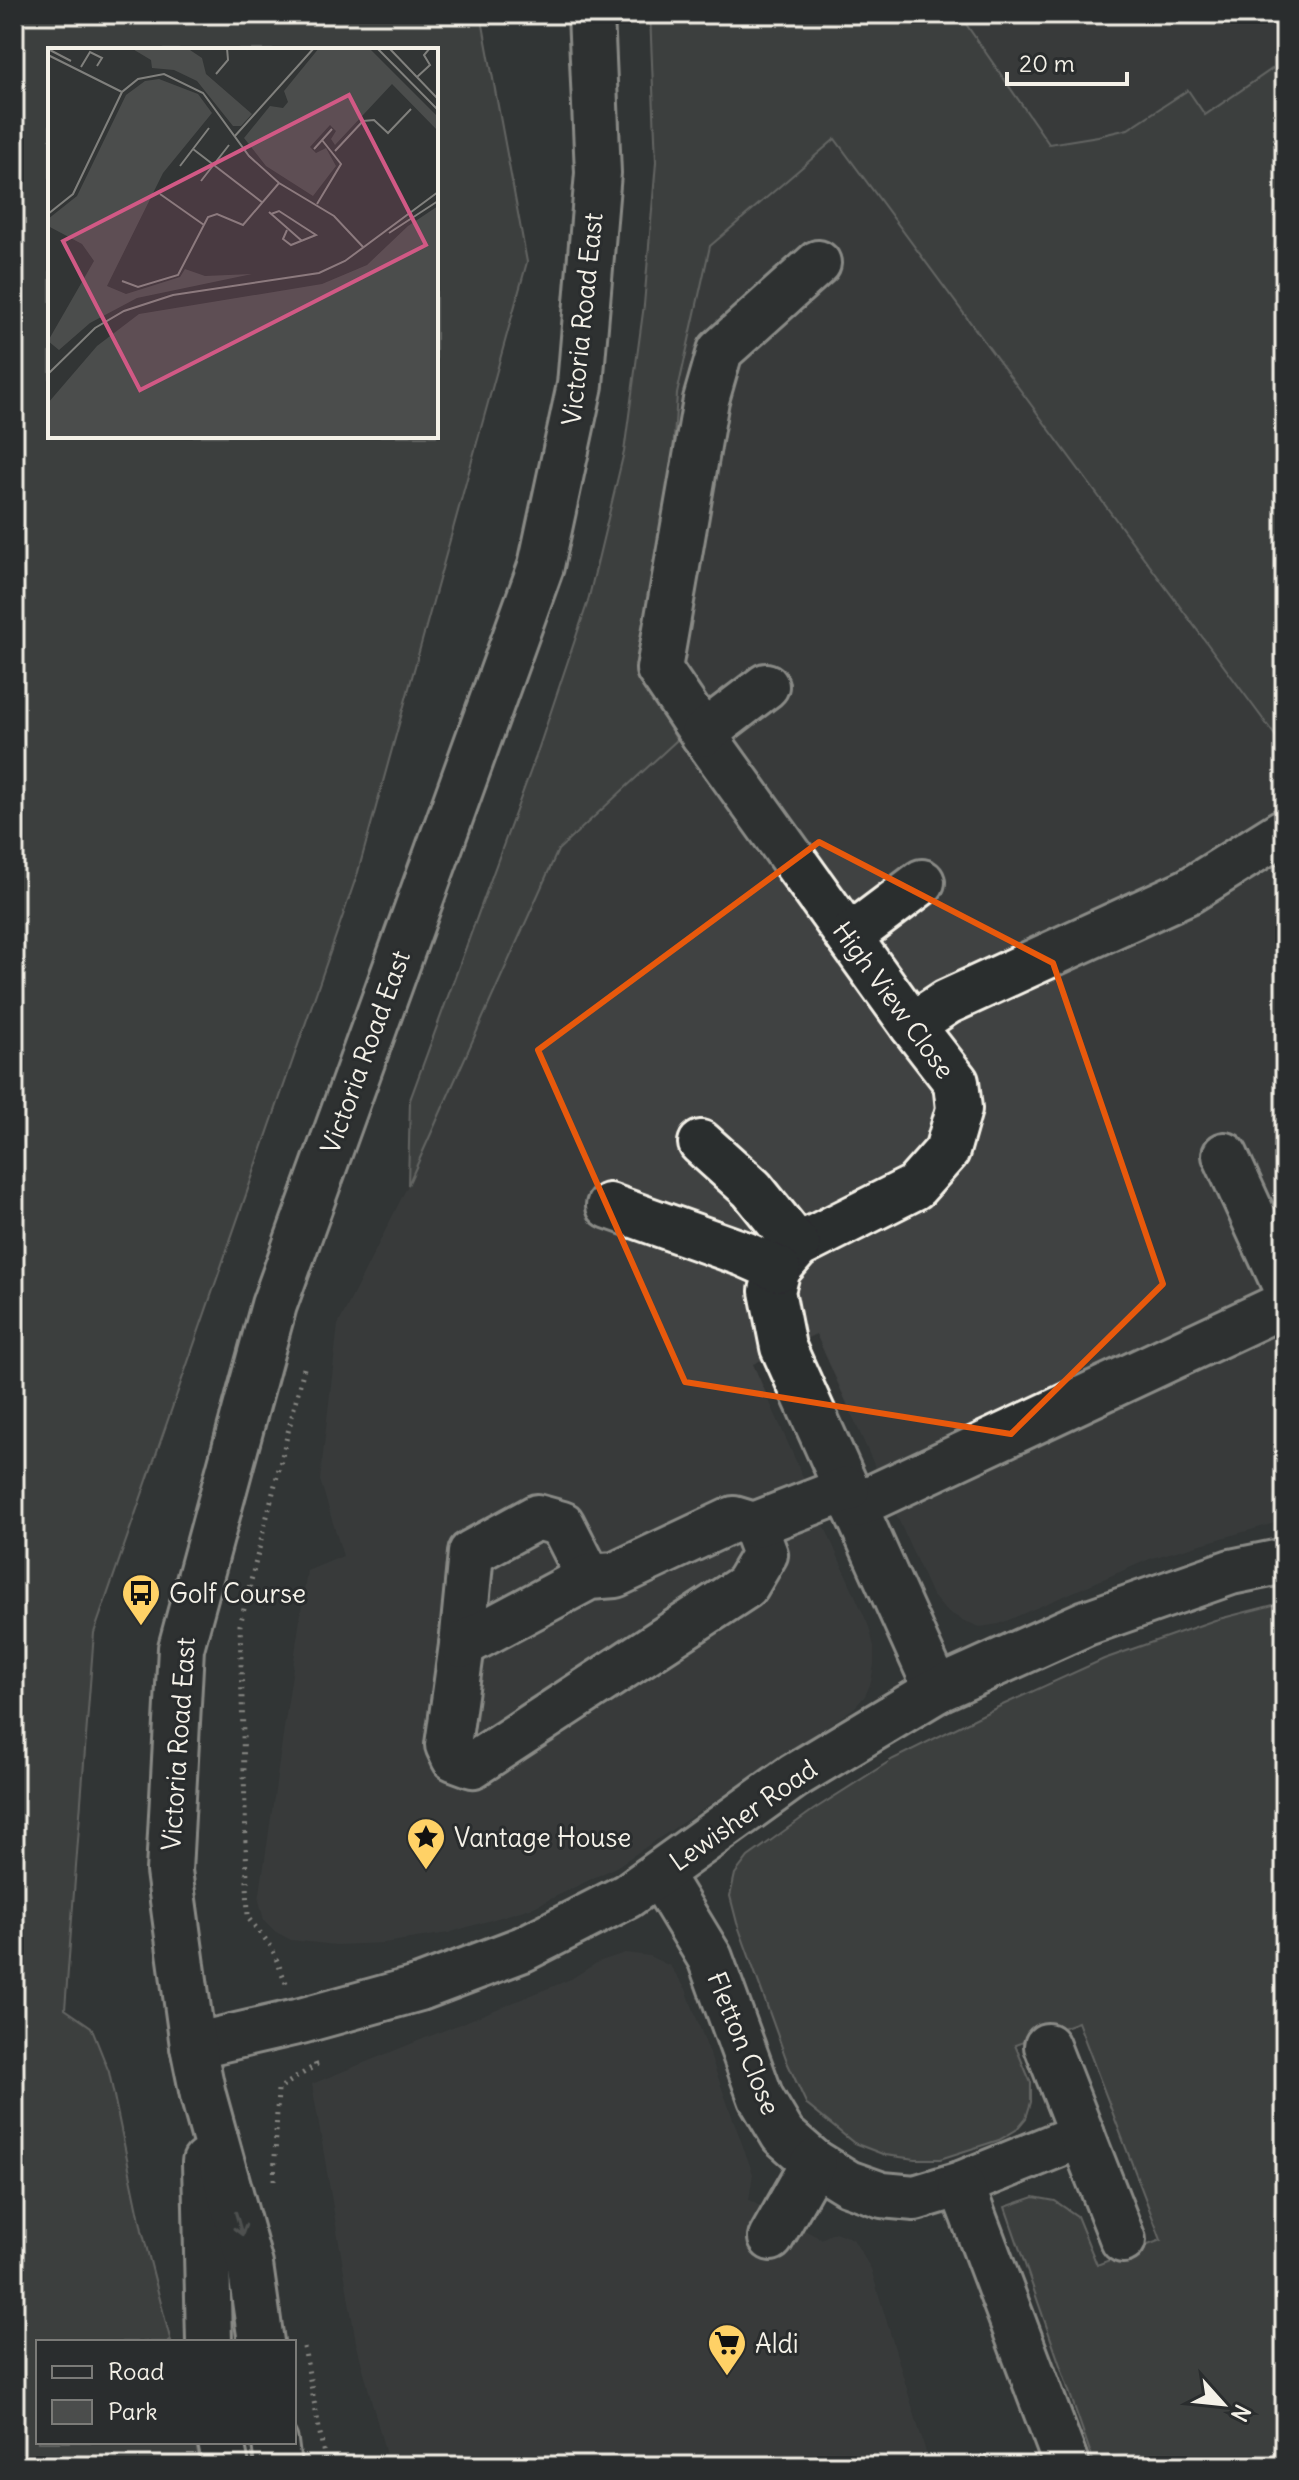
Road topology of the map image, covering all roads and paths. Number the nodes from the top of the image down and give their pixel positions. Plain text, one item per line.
1 (591, 14) edge
2 (818, 263) dead end
3 (766, 686) dead end
4 (703, 734) junction
5 (1283, 832) edge
6 (922, 882) dead end
7 (849, 937) junction
8 (912, 1025) junction
9 (701, 1143) dead end
10 (1225, 1155) dead end
11 (609, 1206) dead end
12 (788, 1258) junction
13 (1285, 1286) edge
14 (1285, 1304) edge
15 (305, 1364) dead end
16 (850, 1498) junction
17 (754, 1525) junction
18 (1285, 1561) edge
19 (589, 1577) junction
20 (462, 1645) junction
21 (937, 1690) junction
22 (659, 1874) junction
23 (301, 2021) junction
24 (193, 2046) junction
25 (1047, 2046) dead end
26 (203, 2095) junction
27 (1082, 2135) junction
28 (814, 2162) junction
29 (961, 2184) junction
30 (275, 2191) dead end
31 (771, 2238) dead end
32 (1123, 2240) dead end
33 (209, 2340) edge
34 (281, 2340) edge
35 (296, 2382) edge
36 (221, 2444) edge
37 (275, 2444) edge
38 (226, 2466) edge
39 (278, 2466) edge
40 (326, 2466) edge
41 (1067, 2466) edge

1 - 24 main road, Victoria Road East
2 - 4 main road, High View Close
3 - 4 main road
4 - 7 main road, High View Close
5 - 8 main road
6 - 7 main road
7 - 8 main road, High View Close
8 - 12 main road, High View Close
9 - 12 main road
10 - 13 main road
11 - 12 main road
12 - 16 main road
14 - 16 main road
15 - 23 path
16 - 17 main road
16 - 21 main road
17 - 19 main road
17 - 20 main road
18 - 21 main road, Lewisher Road
19 - 20 main road
19 - 20 main road
21 - 22 main road, Lewisher Road
22 - 23 main road, Lewisher Road
22 - 28 main road, Fletton Close
23 - 24 main road, Lewisher Road
23 - 30 path
24 - 26 main road, Victoria Road East
25 - 27 main road
26 - 33 main road, Victoria Road East
26 -> 34 main road, Victoria Road East
27 - 29 main road, Fletton Close
27 - 32 main road
28 - 29 main road, Fletton Close
28 - 31 main road
29 - 41 main road
35 - 40 path
36 - 38 main road
37 - 39 main road

